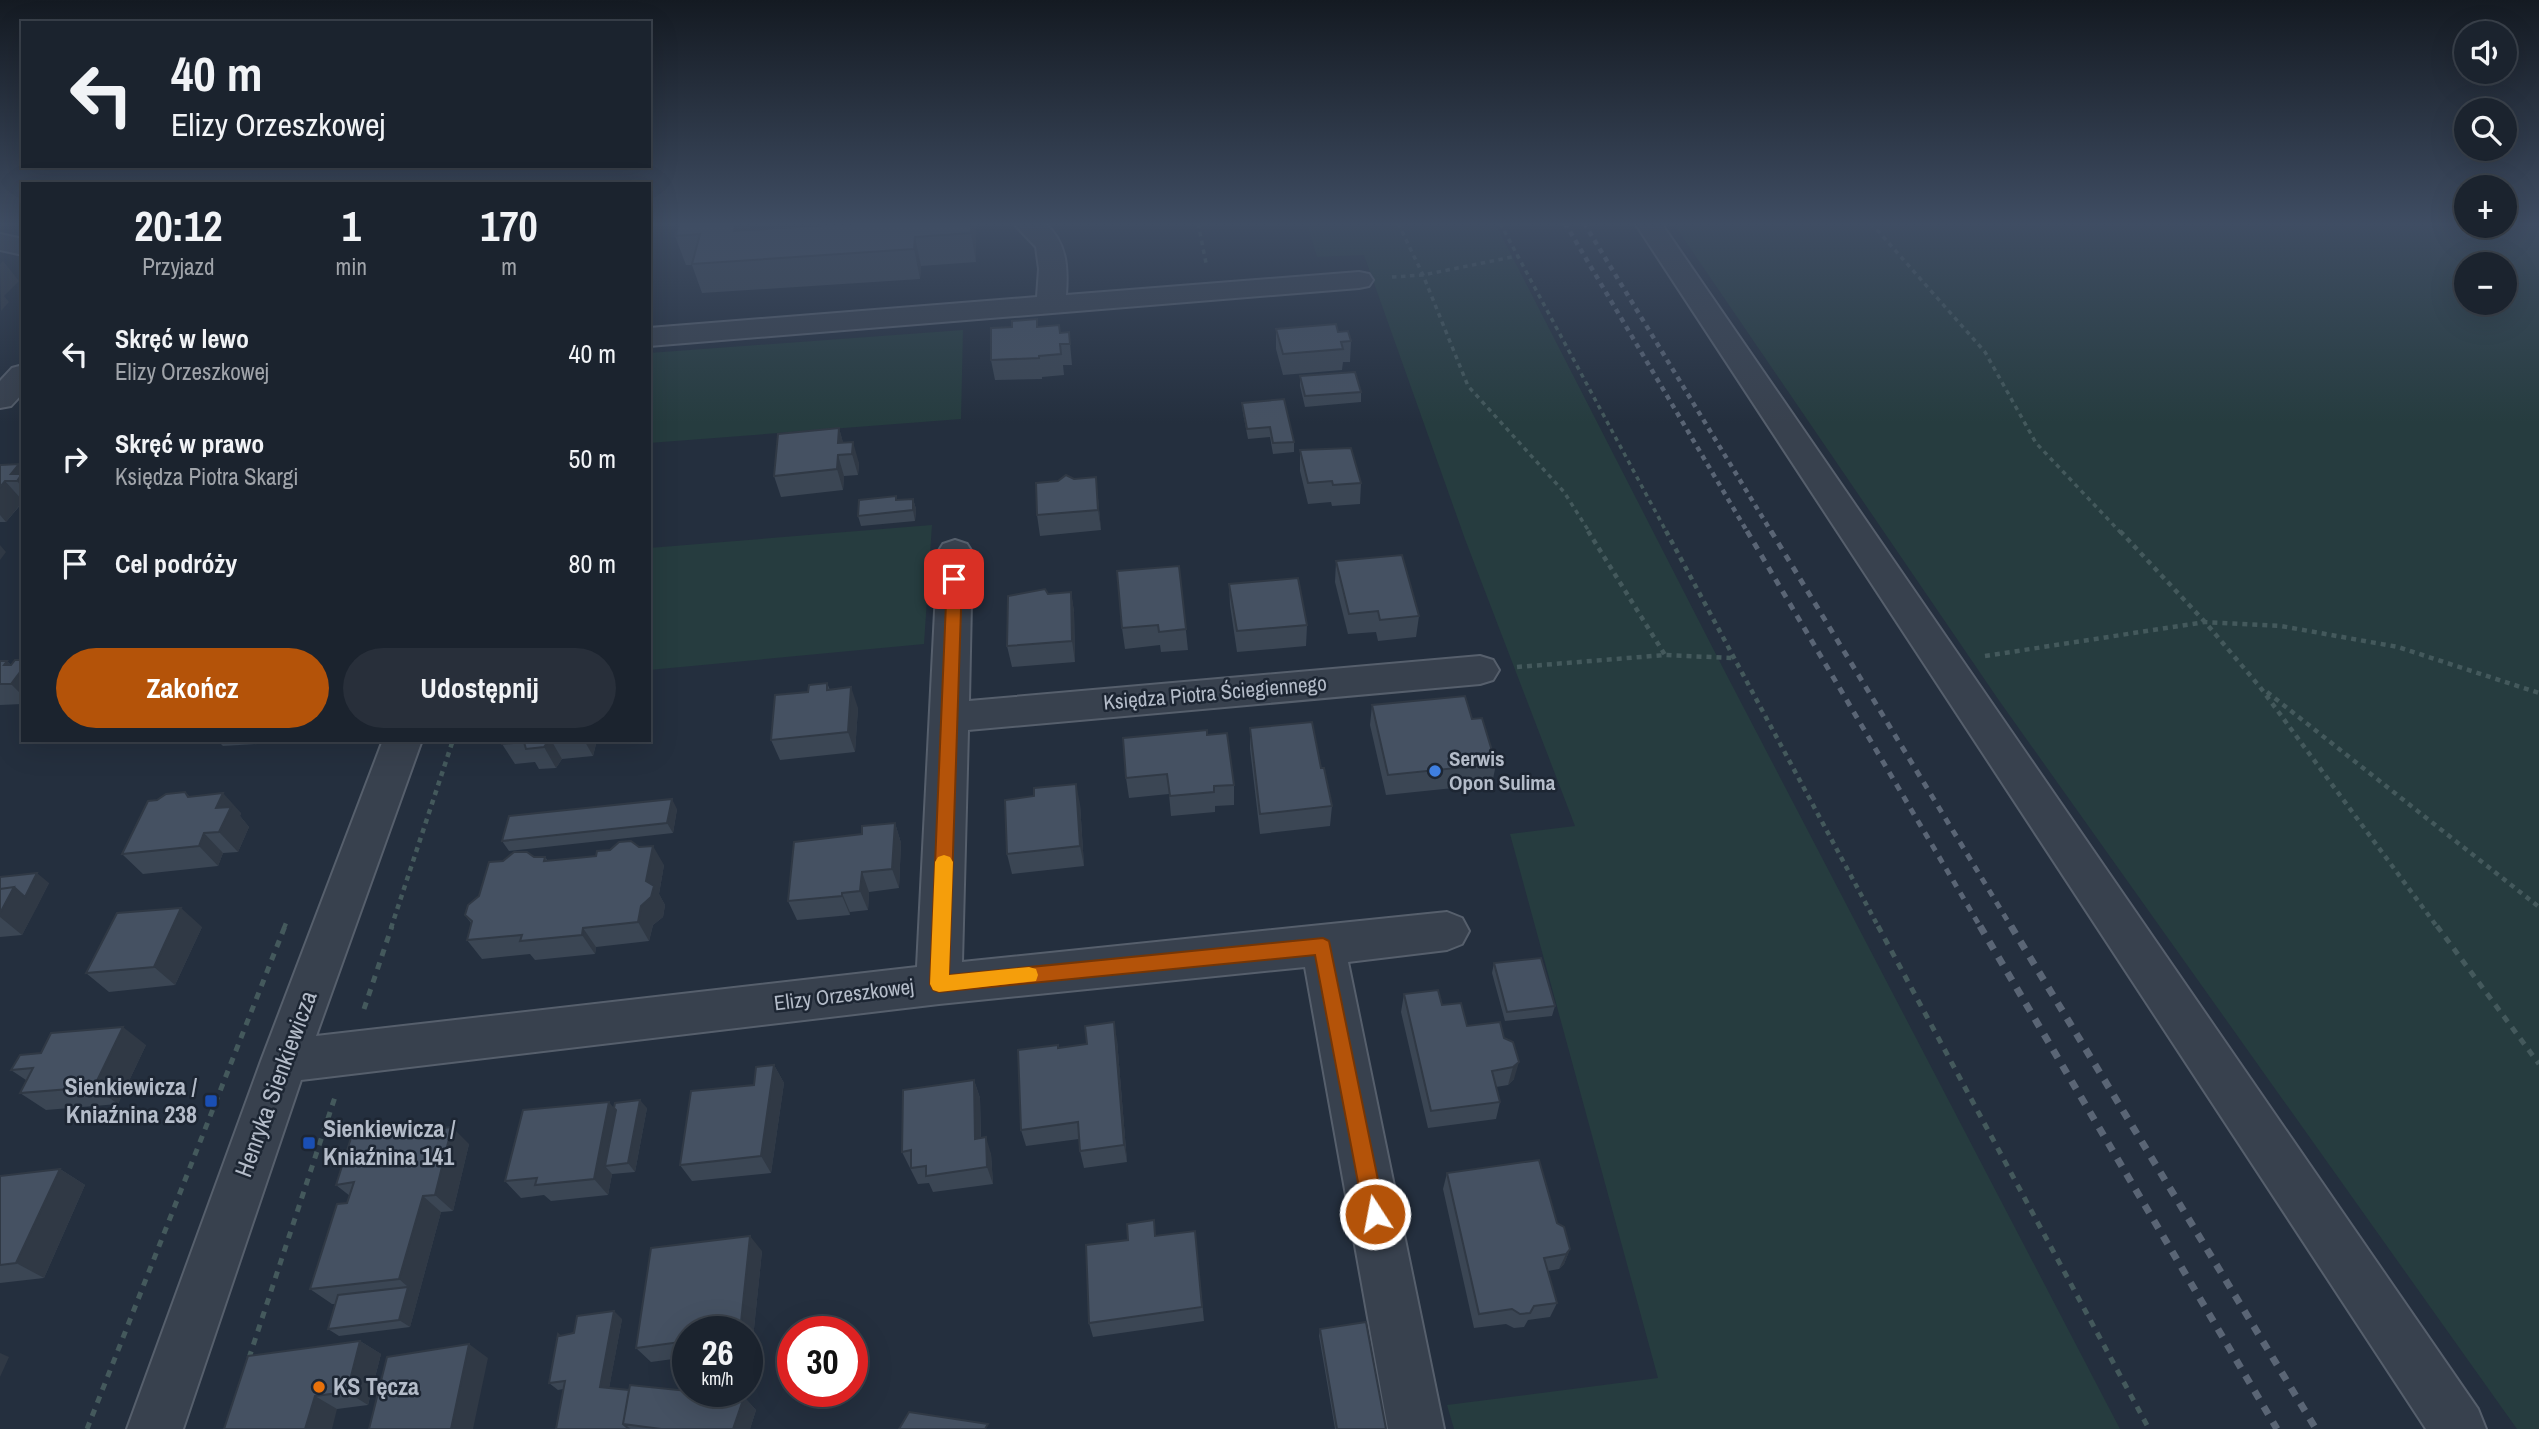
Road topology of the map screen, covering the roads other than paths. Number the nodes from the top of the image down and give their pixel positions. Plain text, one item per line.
1 (1052, 290) edge
2 (1240, 290) edge
3 (1693, 290) edge
4 (1051, 304) junction
5 (651, 337) edge
6 (21, 376) edge
7 (0, 399) edge
8 (955, 552) dead end
9 (1480, 670) road end
10 (950, 717) junction
11 (402, 742) edge
12 (1447, 931) dead end
13 (1323, 946) junction
14 (939, 984) junction
15 (284, 1061) junction
16 (155, 1429) edge
17 (1416, 1429) edge
18 (2458, 1429) edge

1 - 4 street
2 - 4 street
3 - 18 street
4 - 5 street
6 - 7 street
8 - 10 street
9 - 10 street, Księdza Piotra Ściegiennego
10 - 14 street
11 - 15 street, Henryka Sienkiewicza
12 - 13 street, Elizy Orzeszkowej
13 - 14 street, Elizy Orzeszkowej
13 - 17 street
14 - 15 street, Elizy Orzeszkowej
15 - 16 street, Henryka Sienkiewicza

